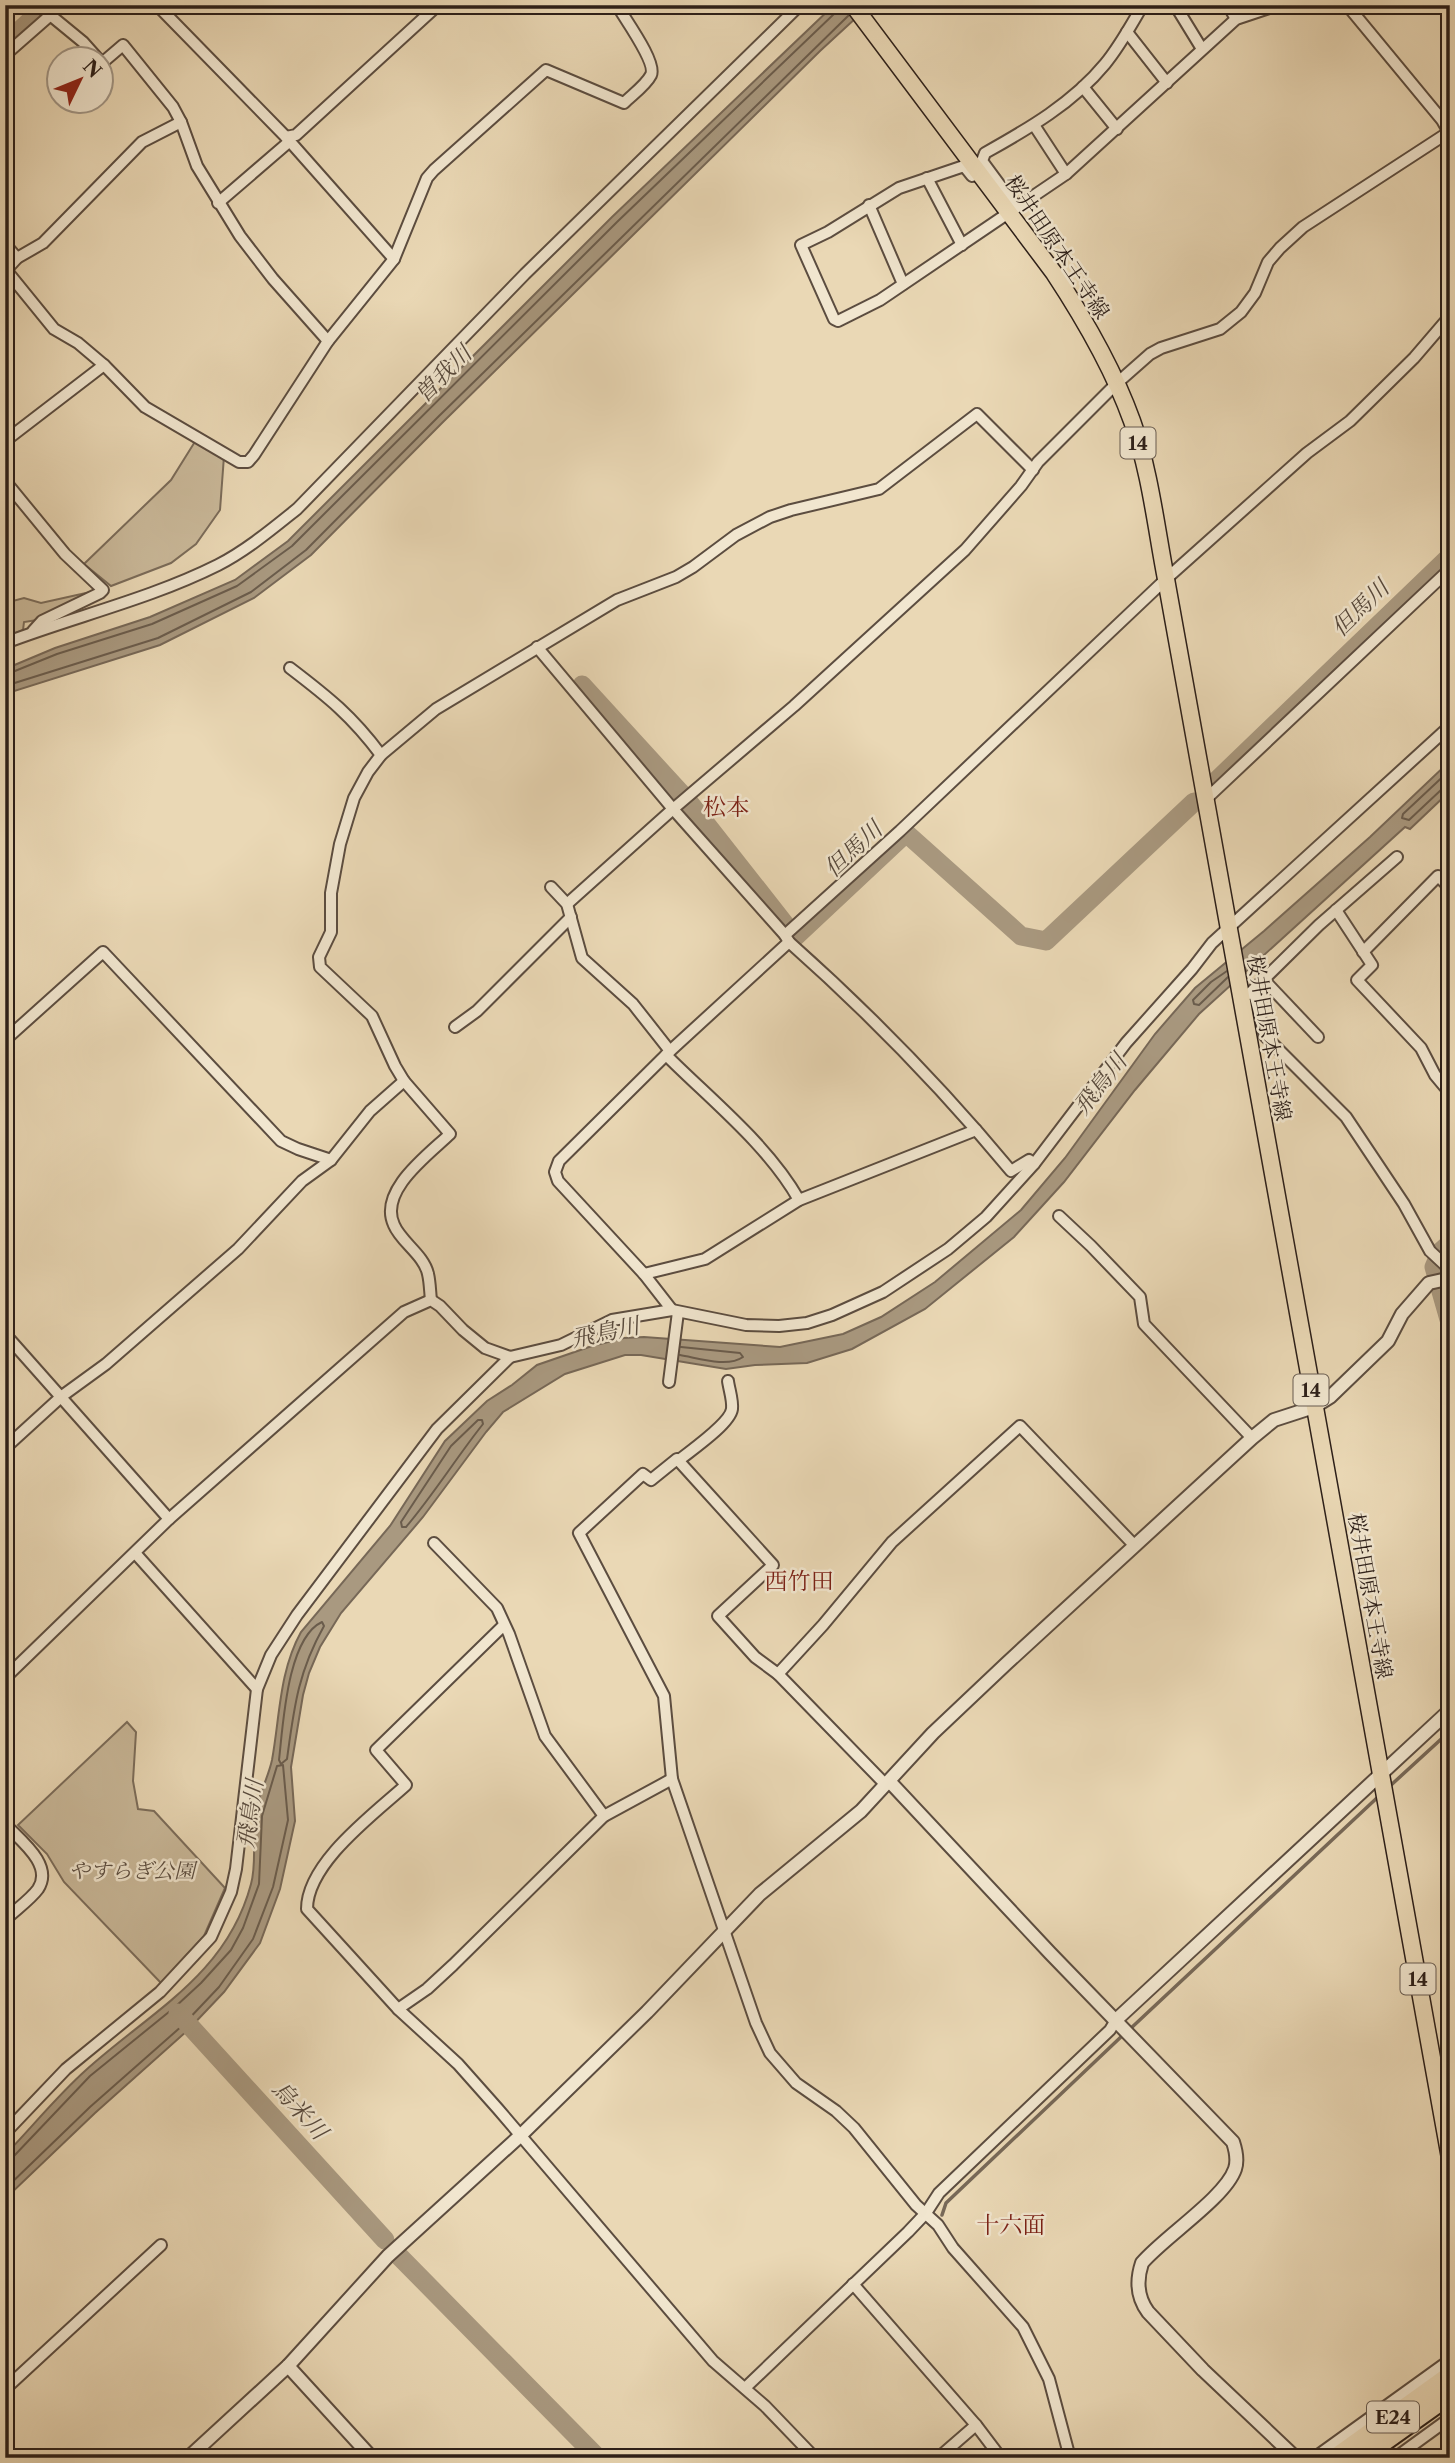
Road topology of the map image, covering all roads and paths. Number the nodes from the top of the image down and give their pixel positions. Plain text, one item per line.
1 (62, 5) edge
2 (157, 5) edge
3 (438, 5) edge
4 (617, 5) edge
5 (800, 5) edge
6 (853, 5) edge
7 (1143, 5) edge
8 (1175, 5) edge
9 (1228, 5) edge
10 (1278, 5) edge
11 (1347, 5) edge
12 (45, 12) edge
13 (1236, 19) junction
14 (1127, 32) junction
15 (87, 46) edge
16 (1202, 49) junction
17 (116, 50) edge
18 (5, 55) edge
19 (1167, 83) junction
20 (1083, 87) junction
21 (181, 122) junction
22 (1034, 125) junction
23 (1117, 129) junction
24 (1449, 132) edge
25 (288, 139) junction
26 (1066, 174) junction
27 (927, 178) junction
28 (218, 203) junction
29 (869, 205) junction
30 (1012, 210) junction
31 (5, 244) edge
32 (962, 245) junction
33 (17, 258) junction
34 (394, 259) junction
35 (903, 284) junction
36 (1450, 316) edge
37 (328, 341) junction
38 (104, 365) junction
39 (1116, 384) junction
40 (5, 441) edge
41 (1033, 470) junction
42 (5, 481) edge
43 (1450, 569) edge
44 (1166, 579) junction
45 (32, 633) junction
46 (5, 643) edge
47 (537, 647) junction
48 (290, 667) dead end
49 (1450, 726) edge
50 (381, 755) junction
51 (1205, 800) junction
52 (673, 809) junction
53 (1397, 856) dead end
54 (551, 887) dead end
55 (1450, 888) edge
56 (567, 904) junction
57 (1336, 910) junction
58 (571, 917) junction
59 (1228, 926) junction
60 (787, 938) junction
61 (1363, 951) junction
62 (1264, 980) junction
63 (1245, 997) junction
64 (455, 1027) dead end
65 (1318, 1037) dead end
66 (6, 1038) edge
67 (668, 1053) junction
68 (404, 1081) junction
69 (1450, 1093) edge
70 (976, 1129) junction
71 (331, 1160) junction
72 (1034, 1164) junction
73 (799, 1200) junction
74 (1059, 1216) dead end
75 (1448, 1262) edge
76 (644, 1274) junction
77 (1448, 1283) edge
78 (431, 1300) junction
79 (675, 1311) junction
80 (5, 1334) edge
81 (510, 1357) junction
82 (669, 1379) dead end
83 (728, 1381) dead end
84 (62, 1396) junction
85 (1314, 1407) junction
86 (1252, 1438) junction
87 (5, 1448) edge
88 (678, 1461) junction
89 (169, 1519) junction
90 (434, 1543) dead end
91 (1135, 1546) junction
92 (136, 1553) junction
93 (504, 1625) junction
94 (778, 1674) junction
95 (5, 1678) edge
96 (257, 1689) junction
97 (1450, 1710) edge
98 (1382, 1778) junction
99 (672, 1779) junction
100 (888, 1783) junction
101 (604, 1816) junction
102 (5, 1824) edge
103 (5, 1920) edge
104 (723, 1930) junction
105 (398, 2009) junction
106 (1118, 2023) junction
107 (5, 2133) edge
108 (521, 2135) junction
109 (1450, 2158) edge
110 (926, 2213) junction
111 (161, 2245) dead end
112 (853, 2284) junction
113 (1450, 2360) edge
114 (288, 2366) junction
115 (1450, 2376) edge
116 (745, 2388) junction
117 (5, 2389) edge
118 (1450, 2394) edge
119 (1450, 2418) edge
120 (976, 2425) junction
121 (188, 2458) edge
122 (372, 2458) edge
123 (815, 2458) edge
124 (938, 2458) edge
125 (1001, 2458) edge
126 (1070, 2458) edge
127 (1296, 2458) edge
128 (1314, 2458) edge
129 (1336, 2458) edge
130 (1360, 2458) edge
131 (1395, 2458) edge

1 - 12 street
2 - 25 street
3 - 25 street
4 - 34 street
5 - 45 street
6 - 30 main road, 桜井田原本王寺線 / 14
7 - 14 street
8 - 16 street
9 - 13 street
10 - 13 street
11 - 24 street
12 - 15 street
12 - 18 street
13 - 16 street
14 - 19 street
14 - 20 street
16 - 19 street
17 - 21 street
19 - 23 street
20 - 22 street
20 - 23 street
21 - 28 street
21 - 33 street
22 - 26 street
22 - 30 street
23 - 26 street
24 - 39 street
25 - 28 street
25 - 34 street
26 - 30 street
27 - 29 street
27 - 30 street
27 - 32 street
28 - 37 street
29 - 35 street
29 - 35 street
30 - 32 street
30 - 39 main road, 桜井田原本王寺線 / 14
31 - 33 street
32 - 35 street
33 - 38 street
34 - 37 street
36 - 44 street
37 - 38 street
38 - 40 street
39 - 41 street
39 - 44 main road, 桜井田原本王寺線 / 14
41 - 47 street
41 - 52 street
42 - 45 street
43 - 51 street
44 - 51 main road, 桜井田原本王寺線 / 14
44 - 60 street
45 - 46 street
47 - 50 street
47 - 52 street
48 - 50 street
49 - 59 street
50 - 68 street
51 - 59 main road, 桜井田原本王寺線 / 14
52 - 56 street
52 - 60 street
53 - 57 street
54 - 56 street
55 - 61 street
56 - 58 street
57 - 61 street
57 - 62 street
58 - 64 street
58 - 67 street
59 - 63 main road, 桜井田原本王寺線 / 14
59 - 72 street
60 - 67 street
60 - 70 street
61 - 69 street
62 - 63 street
62 - 65 street
63 - 75 street
63 - 85 main road, 桜井田原本王寺線 / 14
66 - 71 street
67 - 73 street
67 - 76 street
68 - 71 street
68 - 78 street
70 - 72 street
70 - 73 street
71 - 84 street
72 - 79 street
73 - 76 street
74 - 86 street
75 - 77 street
76 - 79 street
77 - 85 street
78 - 81 street
78 - 89 street
79 - 81 street
79 - 82 street
80 - 84 street
81 - 96 street
83 - 88 street
84 - 87 street
84 - 89 street
85 - 86 street
85 - 98 main road, 桜井田原本王寺線 / 14
86 - 91 street
88 - 94 street
88 - 99 street
89 - 92 street
90 - 93 street
91 - 94 street
91 - 100 street
92 - 95 street
92 - 96 street
93 - 101 street
93 - 105 street
94 - 100 street
96 - 107 street
97 - 98 street
98 - 106 street
98 - 109 main road, 桜井田原本王寺線 / 14
99 - 101 street
99 - 104 street
100 - 104 street
100 - 106 street
101 - 105 street
102 - 103 street
104 - 108 street
104 - 110 street
105 - 108 street
106 - 110 street
106 - 127 street
108 - 114 street
108 - 116 street
110 - 112 street
110 - 126 street
111 - 117 street
112 - 116 street
112 - 120 street
113 - 128 street
114 - 121 street
114 - 122 street
115 - 129 highway, E24
116 - 123 street
118 - 130 highway, E24
119 - 131 street
120 - 124 street
120 - 125 street

